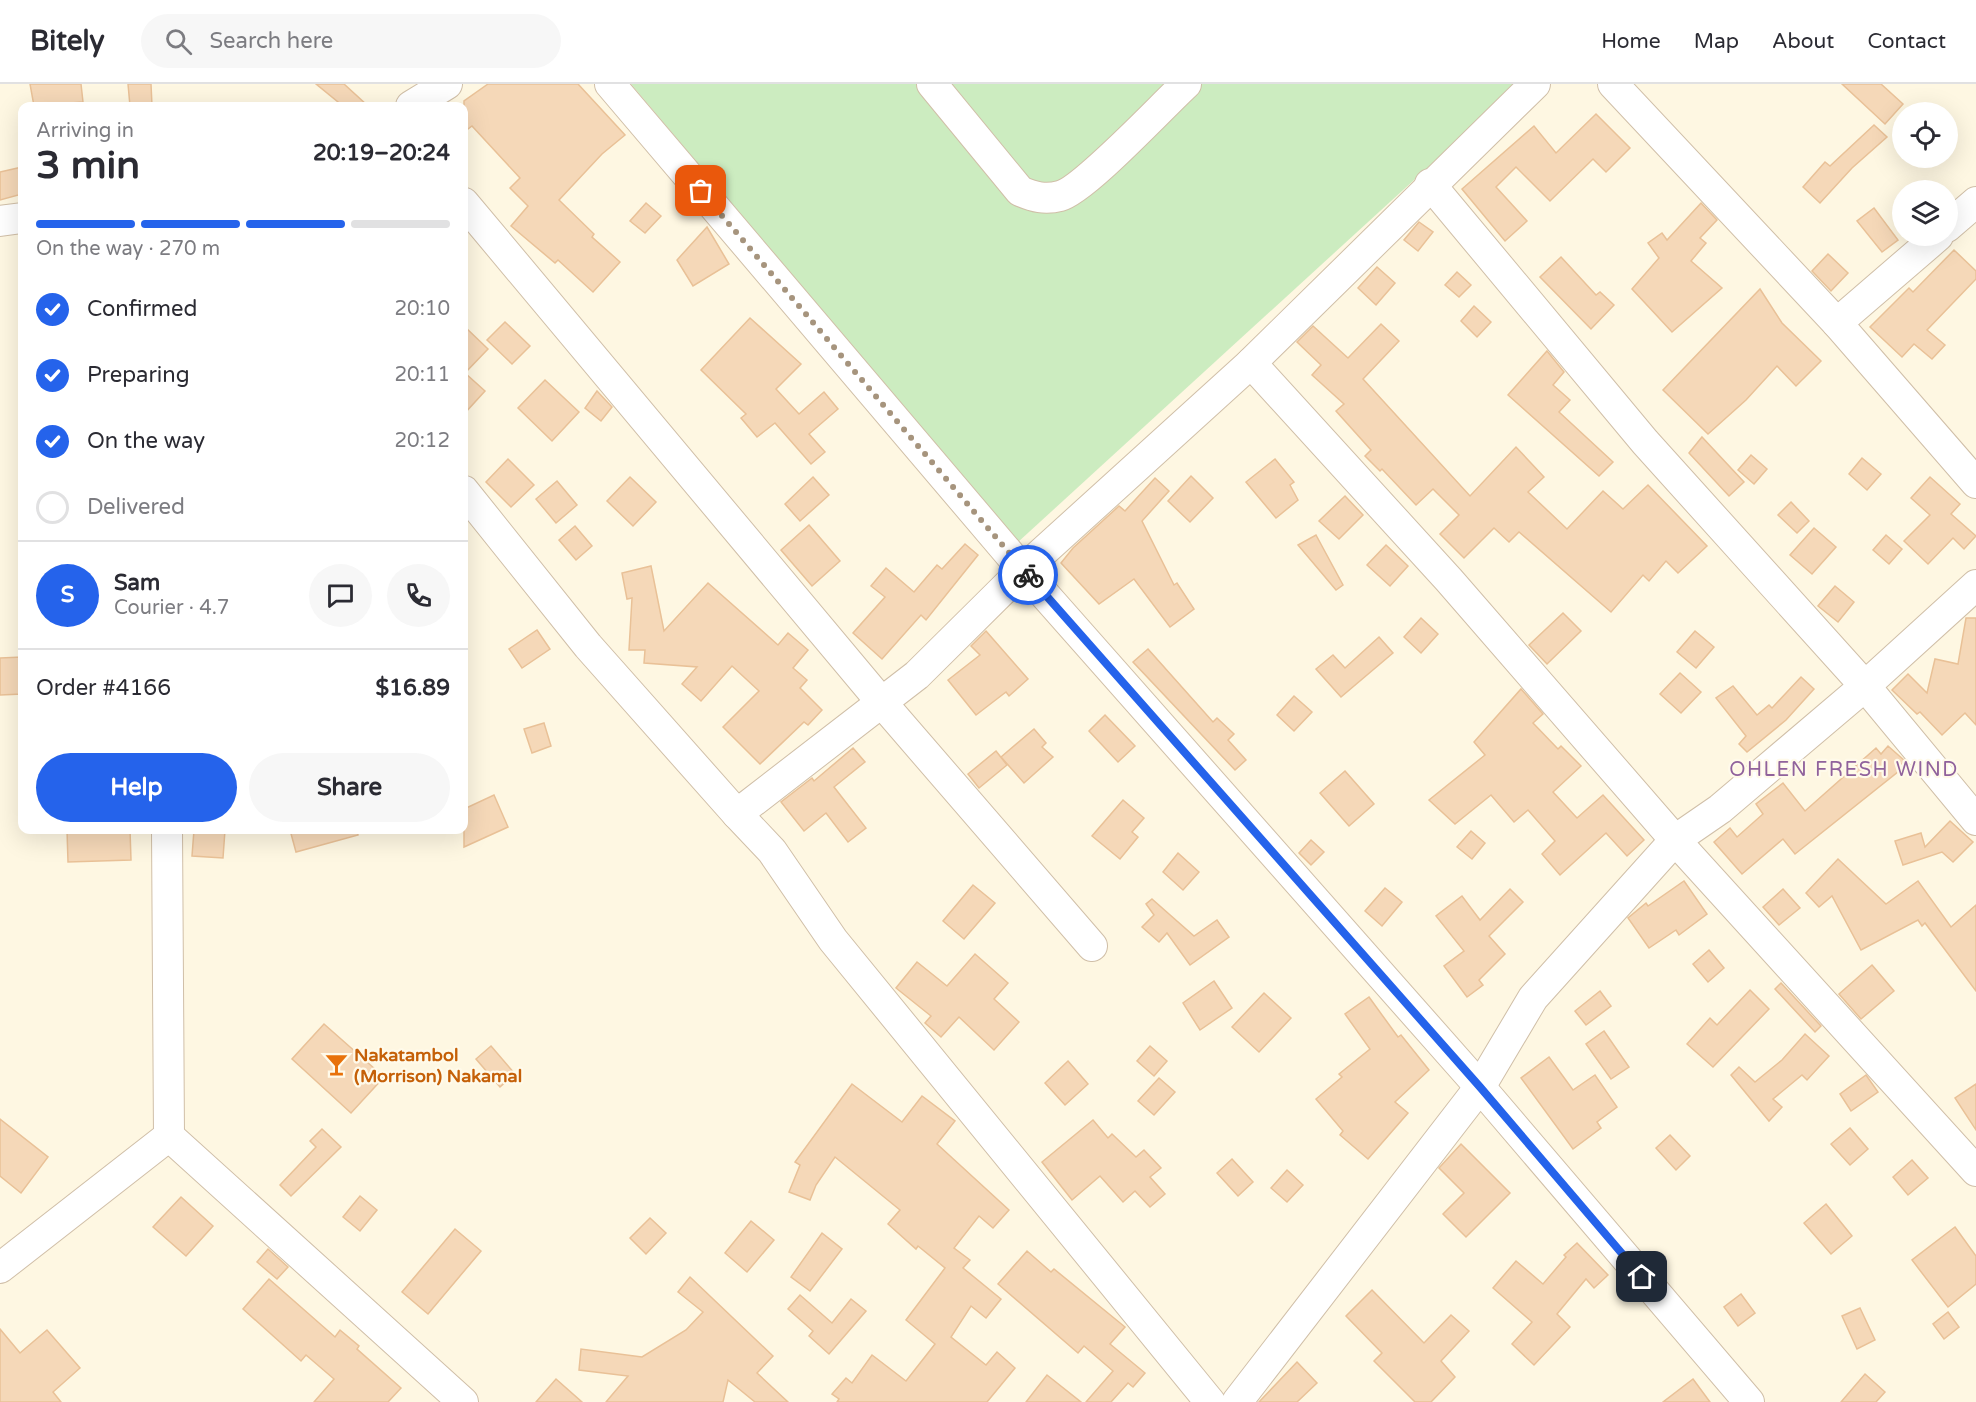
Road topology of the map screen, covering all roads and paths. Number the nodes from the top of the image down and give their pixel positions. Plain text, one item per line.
1 (447, 84) edge
2 (610, 84) edge
3 (932, 84) edge
4 (1186, 84) edge
5 (1535, 84) edge
6 (1613, 84) edge
7 (418, 102) edge
8 (1430, 184) junction
9 (1976, 202) edge
10 (468, 207) edge
11 (1958, 218) edge
12 (18, 219) edge
13 (0, 221) edge
14 (1926, 246) edge
15 (1837, 323) junction
16 (1251, 363) junction
17 (1976, 483) edge
18 (468, 496) edge
19 (1023, 570) junction
20 (1976, 585) edge
21 (1865, 686) junction
22 (883, 704) junction
23 (738, 814) junction
24 (1976, 820) edge
25 (167, 834) edge
26 (1675, 840) junction
27 (1092, 946) dead end
28 (1480, 1087) junction
29 (169, 1136) junction
30 (1976, 1171) edge
31 (0, 1268) edge
32 (463, 1402) edge
33 (1210, 1402) edge
34 (1237, 1402) edge
35 (1749, 1402) edge

1 - 7 street
2 - 19 street
3 - 4 street
5 - 8 street
6 - 15 street
8 - 16 street
8 - 21 street
9 - 11 street
10 - 22 street
12 - 13 street
14 - 15 street
15 - 17 street
16 - 19 street
16 - 26 street
18 - 23 street
19 - 22 street
19 - 28 street
20 - 21 street
21 - 24 street
21 - 26 street
22 - 23 street
22 - 27 street
23 - 33 street
25 - 29 street
26 - 28 street
26 - 30 street
28 - 34 street
28 - 35 street
29 - 31 street
29 - 32 street

